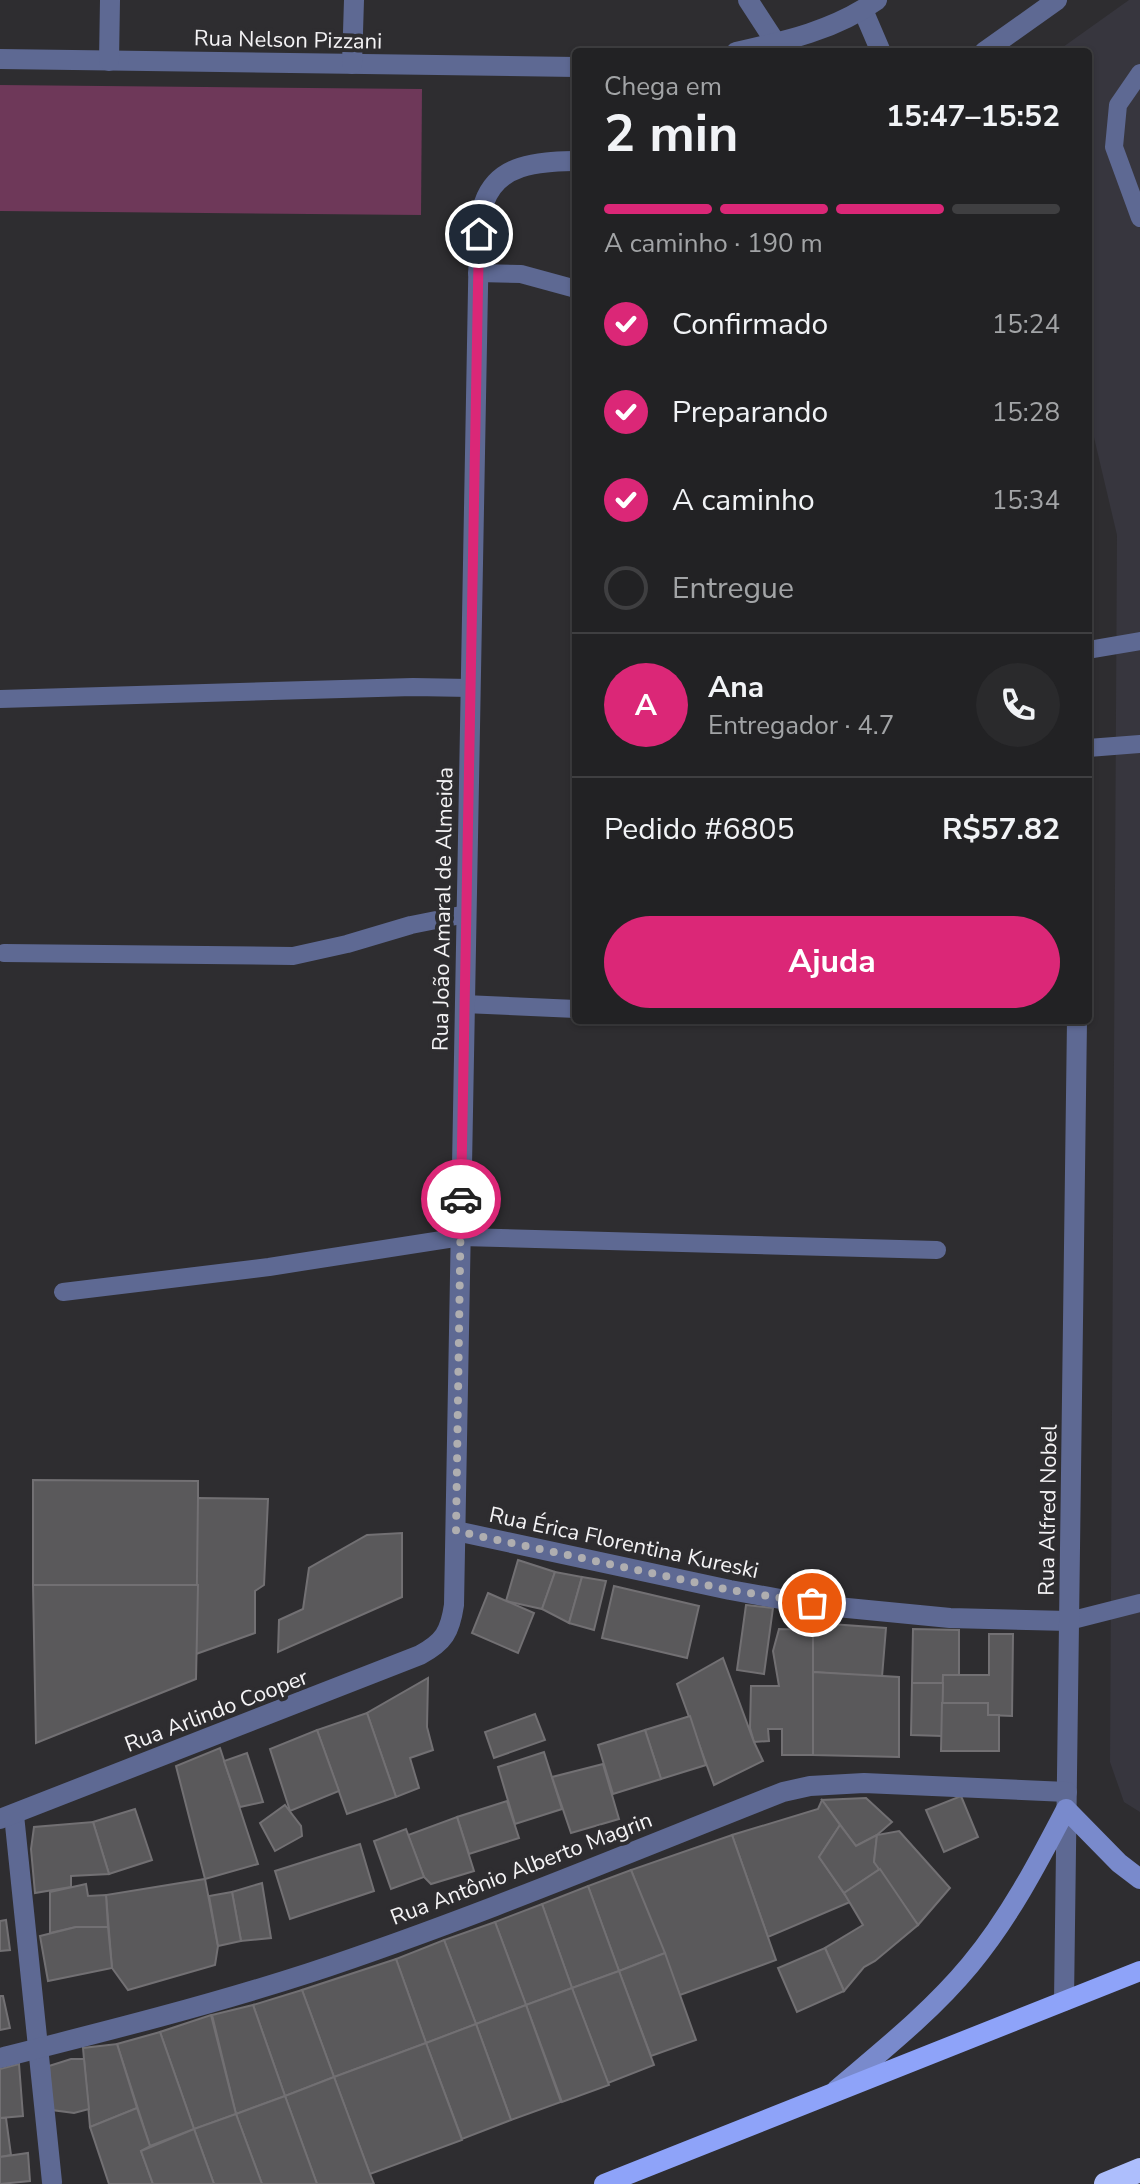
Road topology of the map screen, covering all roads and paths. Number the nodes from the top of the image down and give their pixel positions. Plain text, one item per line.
1 (110, 0) edge
2 (354, 0) edge
3 (748, 0) edge
4 (1057, 0) edge
5 (870, 5) edge
6 (776, 43) junction
7 (754, 48) edge
8 (880, 48) edge
9 (990, 48) edge
10 (0, 59) edge
11 (109, 61) junction
12 (352, 64) junction
13 (572, 67) edge
14 (1140, 73) edge
15 (572, 161) edge
16 (1140, 218) edge
17 (477, 273) junction
18 (572, 288) edge
19 (1140, 641) edge
20 (1092, 649) edge
21 (470, 688) junction
22 (0, 699) edge
23 (1140, 744) edge
24 (1092, 748) edge
25 (466, 914) junction
26 (4, 953) dead end
27 (464, 1004) junction
28 (572, 1009) edge
29 (1077, 1024) edge
30 (461, 1237) junction
31 (937, 1250) dead end
32 (63, 1292) dead end
33 (456, 1531) junction
34 (1140, 1603) edge
35 (1069, 1621) junction
36 (445, 1637) joint
37 (1066, 1801) junction
38 (7, 1817) edge
39 (1140, 1879) edge
40 (1140, 1971) edge
41 (1064, 2001) junction
42 (38, 2049) junction
43 (0, 2058) edge
44 (832, 2093) junction
45 (1140, 2170) edge
46 (52, 2182) dead end
47 (604, 2184) edge
48 (1106, 2184) edge

1 - 11 street
2 - 12 street
3 - 6 street
4 - 9 street
5 - 6 street
5 - 8 street
6 - 7 street
10 - 11 street, Rua Nelson Pizzani
11 - 12 street, Rua Nelson Pizzani
12 - 13 street, Rua Nelson Pizzani
14 - 16 lane
15 - 17 street, Rua João Amaral de Almeida
17 - 18 lane
17 - 21 street, Rua João Amaral de Almeida
19 - 20 lane
21 - 22 lane
21 - 25 street, Rua João Amaral de Almeida
23 - 24 lane
25 - 26 lane
25 - 27 street, Rua João Amaral de Almeida
27 - 28 lane
27 - 30 street, Rua João Amaral de Almeida
29 - 35 street, Rua Alfred Nobel
30 - 31 lane
30 - 32 lane
30 - 33 street, Rua João Amaral de Almeida
33 - 35 street, Rua Érica Florentina Kureski
33 - 36 street, Rua João Amaral de Almeida
34 - 35 lane
35 - 37 street, Rua Alfred Nobel
36 - 38 street, Rua Arlindo Cooper
37 - 39 main road
37 - 41 street, Rua Alfred Nobel
37 - 42 street, Rua Antônio Alberto Magrin
37 - 44 main road
38 - 42 street
40 - 41 main road
41 - 44 main road
42 - 43 street, Rua Antônio Alberto Magrin
42 - 46 street
44 - 47 main road
45 - 48 highway

